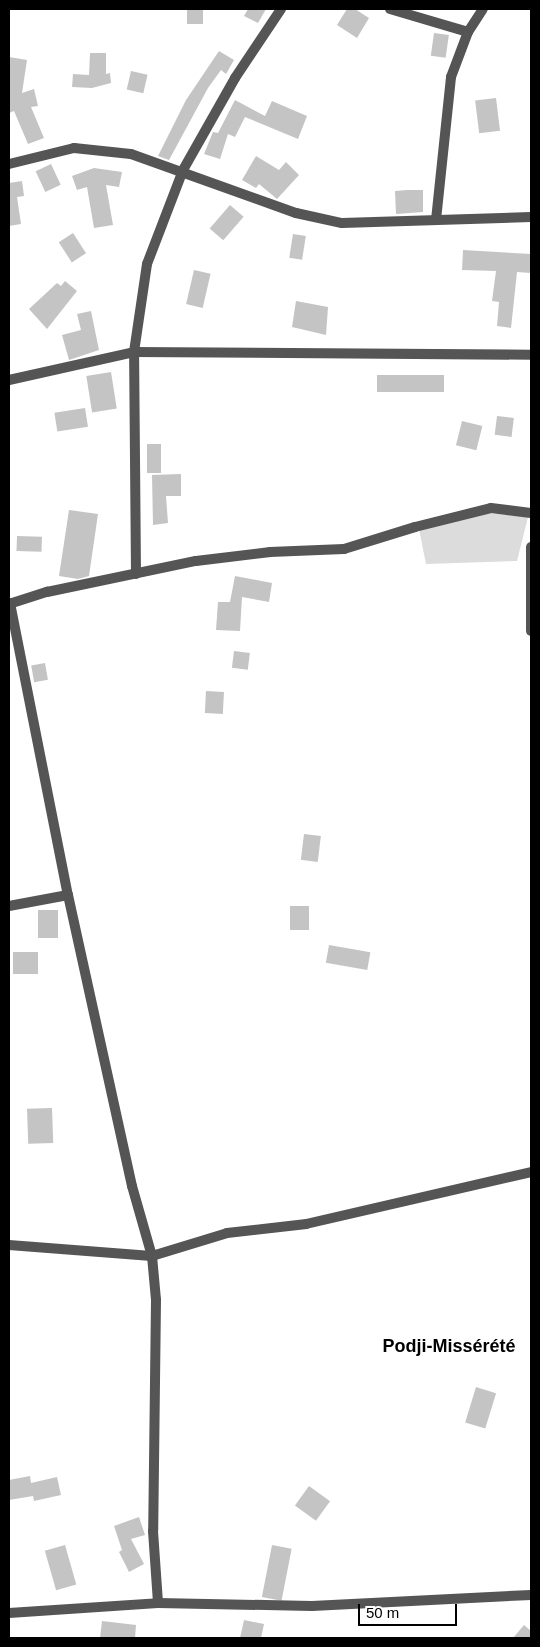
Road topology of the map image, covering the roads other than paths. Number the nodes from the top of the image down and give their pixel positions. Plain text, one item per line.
1 (280, 9) edge
2 (390, 9) edge
3 (483, 9) edge
4 (468, 32) junction
5 (9, 164) edge
6 (183, 170) junction
7 (531, 217) edge
8 (436, 220) junction
9 (134, 352) junction
10 (531, 355) edge
11 (9, 380) edge
12 (531, 513) edge
13 (531, 547) edge
14 (136, 574) junction
15 (10, 604) edge
16 (531, 631) edge
17 (68, 895) junction
18 (9, 906) edge
19 (531, 1172) edge
20 (9, 1245) edge
21 (152, 1256) junction
22 (531, 1596) edge
23 (158, 1603) junction
24 (9, 1613) edge

1 - 6 street
2 - 4 street
3 - 4 street
4 - 8 street
5 - 6 street
6 - 8 street
6 - 9 street
7 - 8 street
9 - 10 street
9 - 11 street
9 - 14 street
12 - 14 street
13 - 16 street
14 - 15 street
15 - 17 street
17 - 18 street
17 - 21 street
19 - 21 street
20 - 21 street
21 - 23 street
22 - 23 street
23 - 24 street

